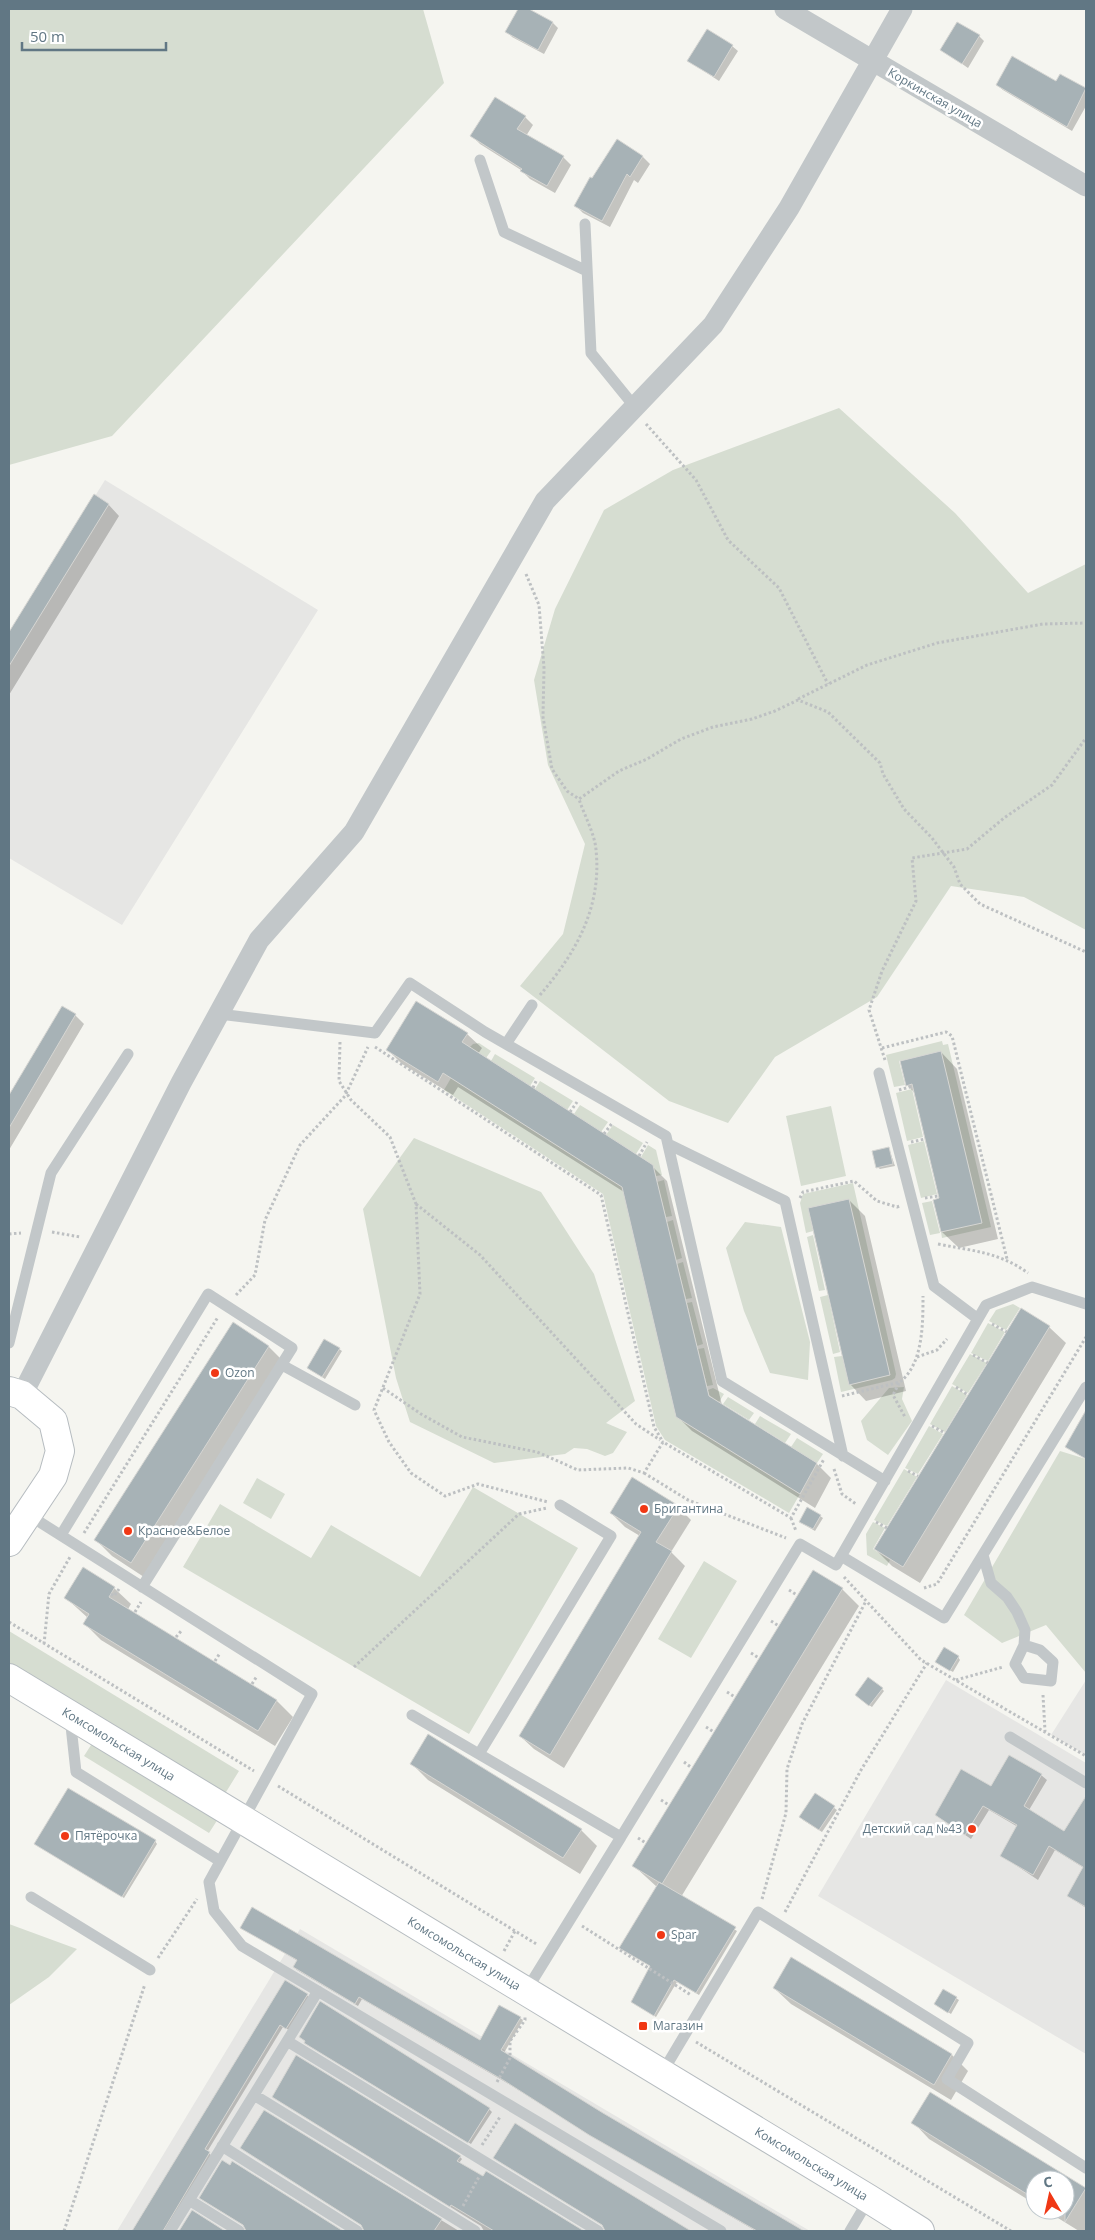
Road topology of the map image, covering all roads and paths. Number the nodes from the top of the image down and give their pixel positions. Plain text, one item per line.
1 (785, 9) edge
2 (902, 9) edge
3 (873, 62) junction
4 (480, 160) dead end
5 (1086, 186) edge
6 (585, 224) dead end
7 (587, 271) junction
8 (633, 408) junction
9 (512, 558) junction
10 (1086, 623) edge
11 (828, 684) junction
12 (798, 700) junction
13 (1086, 738) edge
14 (579, 799) junction
15 (944, 853) junction
16 (1086, 952) edge
17 (532, 1005) joint
18 (219, 1014) junction
19 (341, 1029) junction
20 (506, 1044) junction
21 (882, 1048) junction
22 (128, 1054) dead end
23 (885, 1059) dead end
24 (880, 1072) dead end
25 (531, 1073) dead end
26 (912, 1086) dead end
27 (533, 1088) dead end
28 (893, 1091) dead end
29 (346, 1093) junction
30 (570, 1096) dead end
31 (577, 1101) junction
32 (584, 1105) dead end
33 (570, 1112) dead end
34 (606, 1118) dead end
35 (613, 1122) junction
36 (621, 1127) dead end
37 (604, 1134) dead end
38 (638, 1137) dead end
39 (925, 1139) dead end
40 (647, 1142) junction
41 (906, 1143) dead end
42 (668, 1144) junction
43 (652, 1146) dead end
44 (639, 1156) dead end
45 (938, 1196) dead end
46 (920, 1199) dead end
47 (878, 1201) dead end
48 (798, 1202) dead end
49 (416, 1204) junction
50 (36, 1232) junction
51 (9, 1234) edge
52 (102, 1239) junction
53 (931, 1243) dead end
54 (1007, 1259) junction
55 (1041, 1290) junction
56 (923, 1298) dead end
57 (1086, 1304) edge
58 (226, 1306) junction
59 (979, 1318) junction
60 (1007, 1332) dead end
61 (1086, 1337) edge
62 (9, 1343) edge
63 (970, 1353) dead end
64 (916, 1357) junction
65 (988, 1363) dead end
66 (282, 1365) junction
67 (900, 1382) junction
68 (951, 1385) dead end
69 (1086, 1387) edge
70 (383, 1388) junction
71 (16, 1393) edge
72 (968, 1394) dead end
73 (841, 1396) dead end
74 (355, 1405) dead end
75 (929, 1424) dead end
76 (913, 1432) junction
77 (945, 1433) dead end
78 (662, 1442) junction
79 (826, 1454) dead end
80 (843, 1456) junction
81 (833, 1466) dead end
82 (903, 1468) dead end
83 (644, 1473) junction
84 (918, 1476) dead end
85 (885, 1481) junction
86 (560, 1505) junction
87 (27, 1514) junction
88 (873, 1515) junction
89 (869, 1527) dead end
90 (887, 1528) dead end
91 (61, 1535) junction
92 (9, 1542) edge
93 (800, 1544) junction
94 (76, 1545) junction
95 (983, 1555) junction
96 (841, 1556) junction
97 (838, 1571) dead end
98 (142, 1587) junction
99 (786, 1588) dead end
100 (922, 1589) dead end
101 (797, 1595) dead end
102 (866, 1601) junction
103 (768, 1619) dead end
104 (779, 1626) dead end
105 (44, 1644) dead end
106 (1024, 1645) junction
107 (748, 1651) dead end
108 (759, 1658) dead end
109 (927, 1663) junction
110 (1015, 1664) junction
111 (354, 1667) dead end
112 (9, 1678) edge
113 (956, 1680) junction
114 (1042, 1680) junction
115 (724, 1690) dead end
116 (735, 1697) dead end
117 (70, 1715) junction
118 (412, 1715) dead end
119 (702, 1725) dead end
120 (714, 1732) dead end
121 (1045, 1732) junction
122 (1010, 1737) dead end
123 (479, 1754) junction
124 (1086, 1756) edge
125 (681, 1760) dead end
126 (692, 1768) dead end
127 (1086, 1783) edge
128 (657, 1798) dead end
129 (669, 1805) dead end
130 (243, 1820) junction
131 (634, 1835) dead end
132 (621, 1837) junction
133 (646, 1843) dead end
134 (220, 1861) junction
135 (209, 1882) junction
136 (31, 1897) dead end
137 (758, 1912) junction
138 (580, 1924) dead end
139 (778, 1925) junction
140 (150, 1970) junction
141 (318, 1991) junction
142 (526, 1991) junction
143 (703, 2003) junction
144 (525, 2020) dead end
145 (684, 2035) junction
146 (287, 2041) junction
147 (662, 2073) junction
148 (491, 2094) junction
149 (254, 2095) junction
150 (508, 2104) junction
151 (222, 2146) junction
152 (476, 2156) junction
153 (487, 2163) junction
154 (1086, 2168) edge
155 (869, 2198) junction
156 (189, 2200) junction
157 (455, 2219) junction
158 (64, 2231) edge
159 (170, 2231) edge
160 (239, 2231) edge
161 (357, 2231) edge
162 (475, 2231) edge
163 (598, 2231) edge
164 (721, 2231) edge
165 (850, 2231) edge
166 (920, 2231) edge
167 (1011, 2231) edge

1 - 3 street, Коркинская улица
2 - 3 street
3 - 5 street, Коркинская улица
3 - 8 street
4 - 7 lane
6 - 7 lane
7 - 8 lane
8 - 9 street
8 - 11 path
9 - 14 path
9 - 18 street
10 - 11 path
11 - 12 path
12 - 14 path
12 - 15 path
13 - 15 path
14 - 17 path
15 - 16 path
15 - 21 path
17 - 20 lane
18 - 19 lane
18 - 52 street
19 - 20 lane
19 - 29 path
20 - 42 lane
21 - 23 path
21 - 54 path
22 - 50 lane
24 - 59 lane
25 - 27 path
26 - 28 path
29 - 49 path
29 - 58 path
29 - 78 path
30 - 31 path
31 - 32 path
31 - 33 path
34 - 35 path
35 - 36 path
35 - 37 path
38 - 40 path
39 - 41 path
40 - 43 path
40 - 44 path
42 - 80 lane
42 - 80 lane
45 - 46 path
47 - 48 path
49 - 70 path
49 - 78 path
50 - 51 path
50 - 52 path
50 - 62 lane
52 - 71 street
53 - 54 path
54 - 55 path
55 - 57 lane
55 - 59 lane
56 - 64 path
58 - 66 lane
58 - 91 lane
58 - 94 path
59 - 60 path
59 - 64 path
59 - 76 lane
61 - 100 path
63 - 65 path
64 - 67 path
66 - 74 lane
66 - 98 lane
67 - 73 path
67 - 76 path
68 - 72 path
69 - 95 lane
70 - 83 path
70 - 86 path
71 - 87 main road
75 - 77 path
76 - 85 lane
78 - 79 path
78 - 83 path
80 - 85 lane
81 - 88 path
82 - 84 path
83 - 93 path
85 - 88 lane
86 - 111 path
86 - 123 lane
87 - 91 lane
87 - 92 main road
88 - 89 path
88 - 90 path
88 - 96 lane
91 - 94 lane
93 - 96 lane
93 - 132 lane
94 - 98 lane
94 - 105 path
95 - 96 lane
95 - 106 lane
97 - 102 path
98 - 130 lane
99 - 101 path
102 - 109 path
102 - 137 path
103 - 104 path
106 - 110 lane
106 - 114 lane
107 - 108 path
109 - 113 path
109 - 139 path
110 - 113 path
110 - 114 lane
112 - 117 main road, Комсомольская улица
113 - 121 path
114 - 121 path
115 - 116 path
117 - 130 main road, Комсомольская улица
117 - 134 lane
118 - 123 lane
119 - 120 path
121 - 124 path
122 - 127 lane
123 - 132 lane
125 - 126 path
128 - 129 path
130 - 134 lane
130 - 142 main road, Комсомольская улица
131 - 133 path
132 - 142 lane
134 - 135 lane
135 - 140 path
135 - 141 lane
136 - 140 lane
137 - 139 lane
137 - 143 lane
138 - 143 path
139 - 154 lane
140 - 158 path
141 - 146 lane
141 - 148 lane
142 - 147 main road, Комсомольская улица
143 - 145 lane
144 - 148 path
145 - 147 lane
145 - 167 path
146 - 149 lane
146 - 152 lane
147 - 155 main road, Комсомольская улица
148 - 150 lane
149 - 151 lane
149 - 157 lane
150 - 152 path
150 - 164 lane
151 - 156 lane
151 - 161 lane
152 - 153 lane
153 - 157 path
153 - 163 lane
155 - 165 lane
155 - 166 main road, Комсомольская улица
156 - 159 lane
156 - 160 lane
157 - 162 lane

